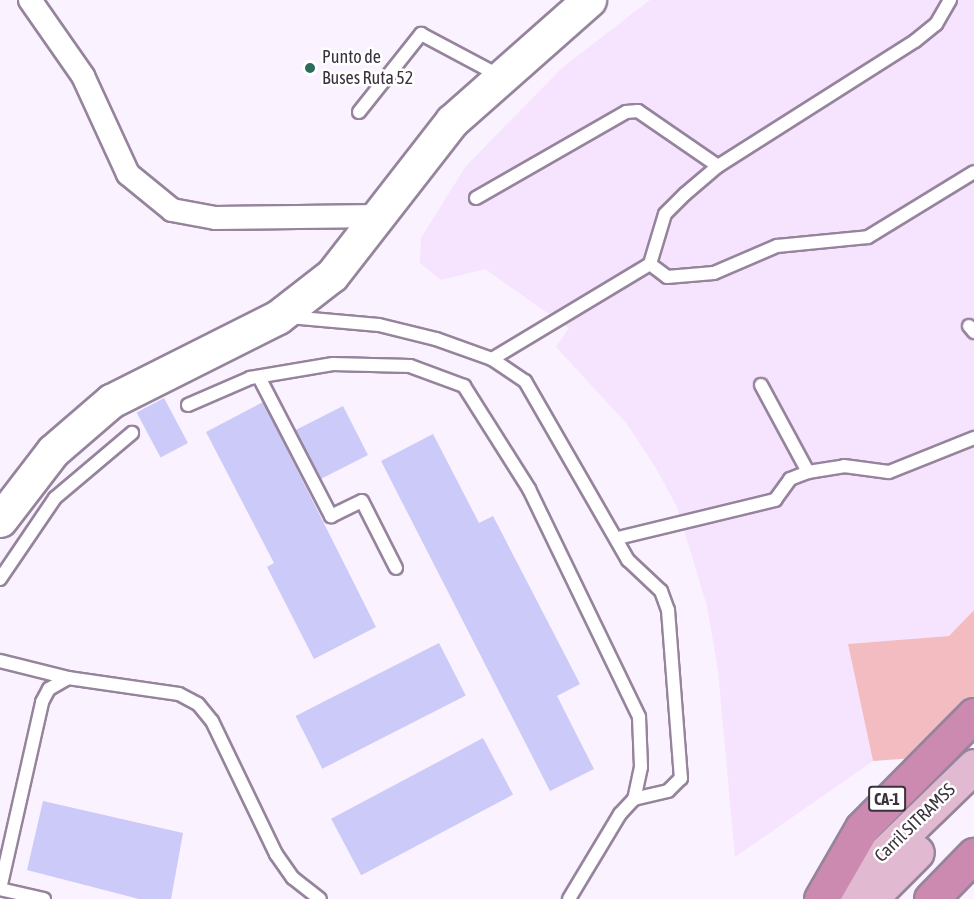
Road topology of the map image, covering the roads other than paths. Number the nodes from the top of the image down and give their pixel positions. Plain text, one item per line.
1 (30, 0) edge
2 (588, 0) edge
3 (950, 0) edge
4 (498, 75) junction
5 (358, 112) dead end
6 (718, 166) junction
7 (974, 172) edge
8 (476, 198) dead end
9 (381, 216) junction
10 (650, 264) junction
11 (278, 317) junction
12 (492, 359) junction
13 (259, 377) junction
14 (761, 385) dead end
15 (188, 405) dead end
16 (132, 433) dead end
17 (974, 438) edge
18 (808, 472) junction
19 (0, 520) edge
20 (618, 538) junction
21 (396, 568) dead end
22 (0, 579) edge
23 (0, 661) edge
24 (68, 678) junction
25 (974, 715) edge
26 (974, 766) edge
27 (974, 796) edge
28 (634, 799) junction
29 (974, 855) edge
30 (44, 899) edge
31 (320, 899) edge
32 (569, 899) edge
33 (821, 899) edge
34 (825, 899) edge
35 (870, 899) edge
36 (931, 899) edge

1 - 9 street
2 - 4 street
3 - 6 lane
4 - 5 lane
4 - 9 street
6 - 8 lane
6 - 10 lane
7 - 10 lane
9 - 11 street
10 - 12 lane
11 - 12 lane
11 - 19 street
12 - 20 lane
13 - 15 lane
13 - 21 lane
13 - 28 lane
14 - 18 lane
16 - 22 lane
17 - 18 lane
18 - 20 lane
20 - 28 lane
23 - 24 lane
24 - 30 lane
24 - 31 lane
25 - 33 highway, CA-1
26 - 34 main road, Carril SITRAMSS
27 - 35 main road
28 - 32 lane
29 - 36 highway

